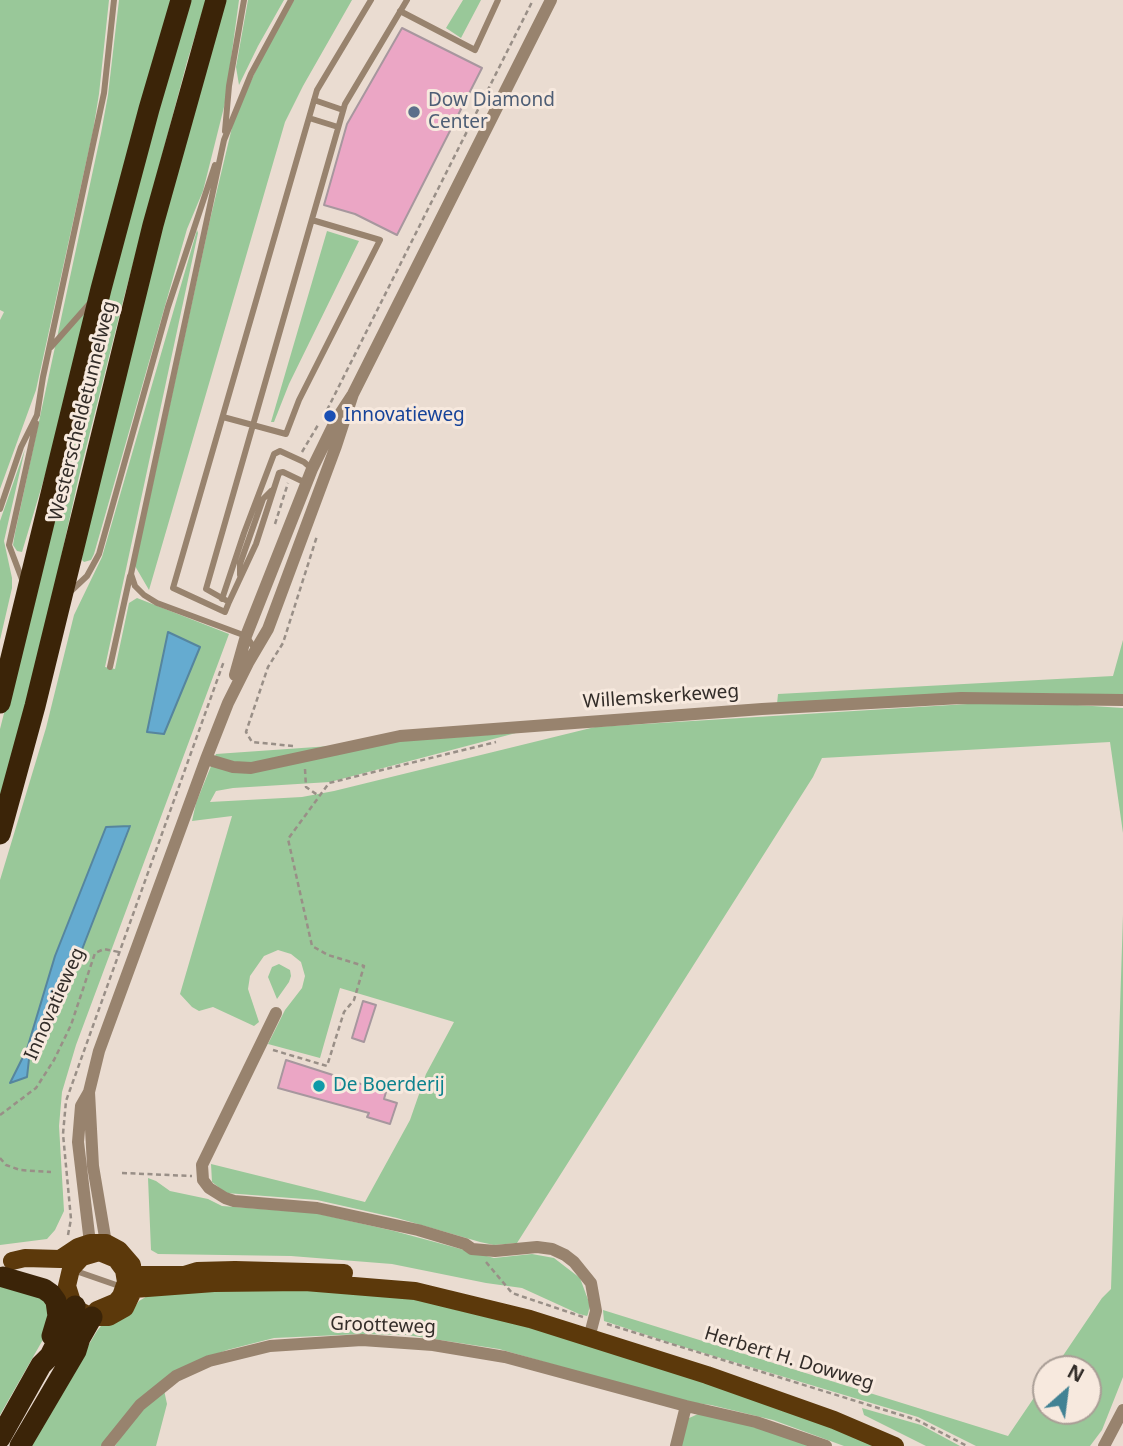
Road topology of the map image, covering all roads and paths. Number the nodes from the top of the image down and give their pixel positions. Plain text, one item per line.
1 (114, 0) edge
2 (181, 0) edge
3 (216, 0) edge
4 (244, 0) edge
5 (291, 0) edge
6 (371, 0) edge
7 (407, 0) edge
8 (498, 0) edge
9 (551, 0) edge
10 (400, 11) junction
11 (314, 100) junction
12 (343, 110) junction
13 (309, 118) junction
14 (338, 127) junction
15 (224, 140) junction
16 (312, 220) junction
17 (102, 289) junction
18 (49, 348) junction
19 (352, 394) junction
20 (37, 415) junction
21 (223, 417) junction
22 (253, 425) junction
23 (312, 469) junction
24 (306, 483) junction
25 (321, 483) junction
26 (261, 487) junction
27 (272, 490) junction
28 (264, 499) junction
29 (0, 509) edge
30 (320, 527) dead end
31 (240, 564) junction
32 (231, 573) junction
33 (131, 574) junction
34 (240, 578) junction
35 (28, 593) junction
36 (61, 600) junction
37 (226, 601) junction
38 (246, 636) junction
39 (255, 650) junction
40 (110, 667) dead end
41 (1123, 701) edge
42 (228, 703) junction
43 (0, 704) edge
44 (503, 741) dead end
45 (190, 754) dead end
46 (305, 756) junction
47 (206, 759) junction
48 (319, 796) junction
49 (0, 834) edge
50 (276, 1013) dead end
51 (260, 1046) junction
52 (89, 1092) junction
53 (0, 1115) edge
54 (0, 1158) edge
55 (51, 1172) dead end
56 (122, 1173) dead end
57 (203, 1181) junction
58 (92, 1247) junction
59 (472, 1249) junction
60 (4, 1268) edge
61 (130, 1278) junction
62 (415, 1290) junction
63 (78, 1292) junction
64 (595, 1320) junction
65 (589, 1338) junction
66 (41, 1365) junction
67 (686, 1406) junction
68 (1123, 1410) edge
69 (0, 1438) edge
70 (20, 1446) edge
71 (107, 1446) edge
72 (676, 1446) edge
73 (826, 1446) edge
74 (895, 1446) edge
75 (967, 1446) edge
76 (1104, 1446) edge

1 - 18 lane
2 - 17 highway, Westerscheldetunnelweg
3 - 36 highway, Westerscheldetunnelweg
4 - 15 lane
5 - 15 lane
6 - 11 lane
7 - 10 lane
8 - 10 lane
9 - 19 street
10 - 12 lane
11 - 12 lane
11 - 13 lane
12 - 14 lane
13 - 14 lane
13 - 21 lane
14 - 16 lane
15 - 33 lane
15 - 36 lane
16 - 22 lane
16 - 22 lane
17 - 18 lane
17 - 35 highway, Westerscheldetunnelweg
18 - 20 lane
19 - 23 street
19 - 25 street
20 - 29 lane
20 - 35 lane
21 - 22 lane
21 - 37 lane
22 - 37 lane
23 - 24 street
23 - 25 street
23 - 26 lane
24 - 25 street
24 - 27 lane
24 - 38 street
25 - 39 street
26 - 28 lane
26 - 32 lane
27 - 28 lane
27 - 34 lane
28 - 31 lane
30 - 46 path
31 - 32 lane
31 - 34 lane
32 - 37 lane
33 - 38 lane
33 - 40 lane
34 - 37 lane
35 - 43 highway, Westerscheldetunnelweg
36 - 49 highway, Westerscheldetunnelweg
38 - 39 lane
38 - 42 street
39 - 42 street
41 - 46 street, Willemskerkeweg
42 - 47 street
44 - 48 path
45 - 53 path, Innovatieweg
46 - 47 street, Willemskerkeweg
46 - 48 path
47 - 52 street
48 - 51 path
50 - 51 street
51 - 57 street
52 - 58 street
52 - 58 street
54 - 55 path
56 - 57 path
57 - 59 street
58 - 61 main road
58 - 63 main road
59 - 64 path, Herbert H. Dowweg
59 - 64 street
60 - 63 main road
60 - 63 main road
60 - 66 highway
61 - 62 main road, Herbert H. Dowweg
61 - 62 main road, Herbert H. Dowweg
61 - 63 lane
61 - 63 main road
62 - 65 main road, Herbert H. Dowweg
63 - 66 highway
63 - 70 highway
64 - 65 street
64 - 75 path, Herbert H. Dowweg
65 - 74 main road, Herbert H. Dowweg
66 - 69 highway
67 - 71 street, Grootteweg
67 - 72 street
67 - 73 street, Grootteweg
68 - 76 street

